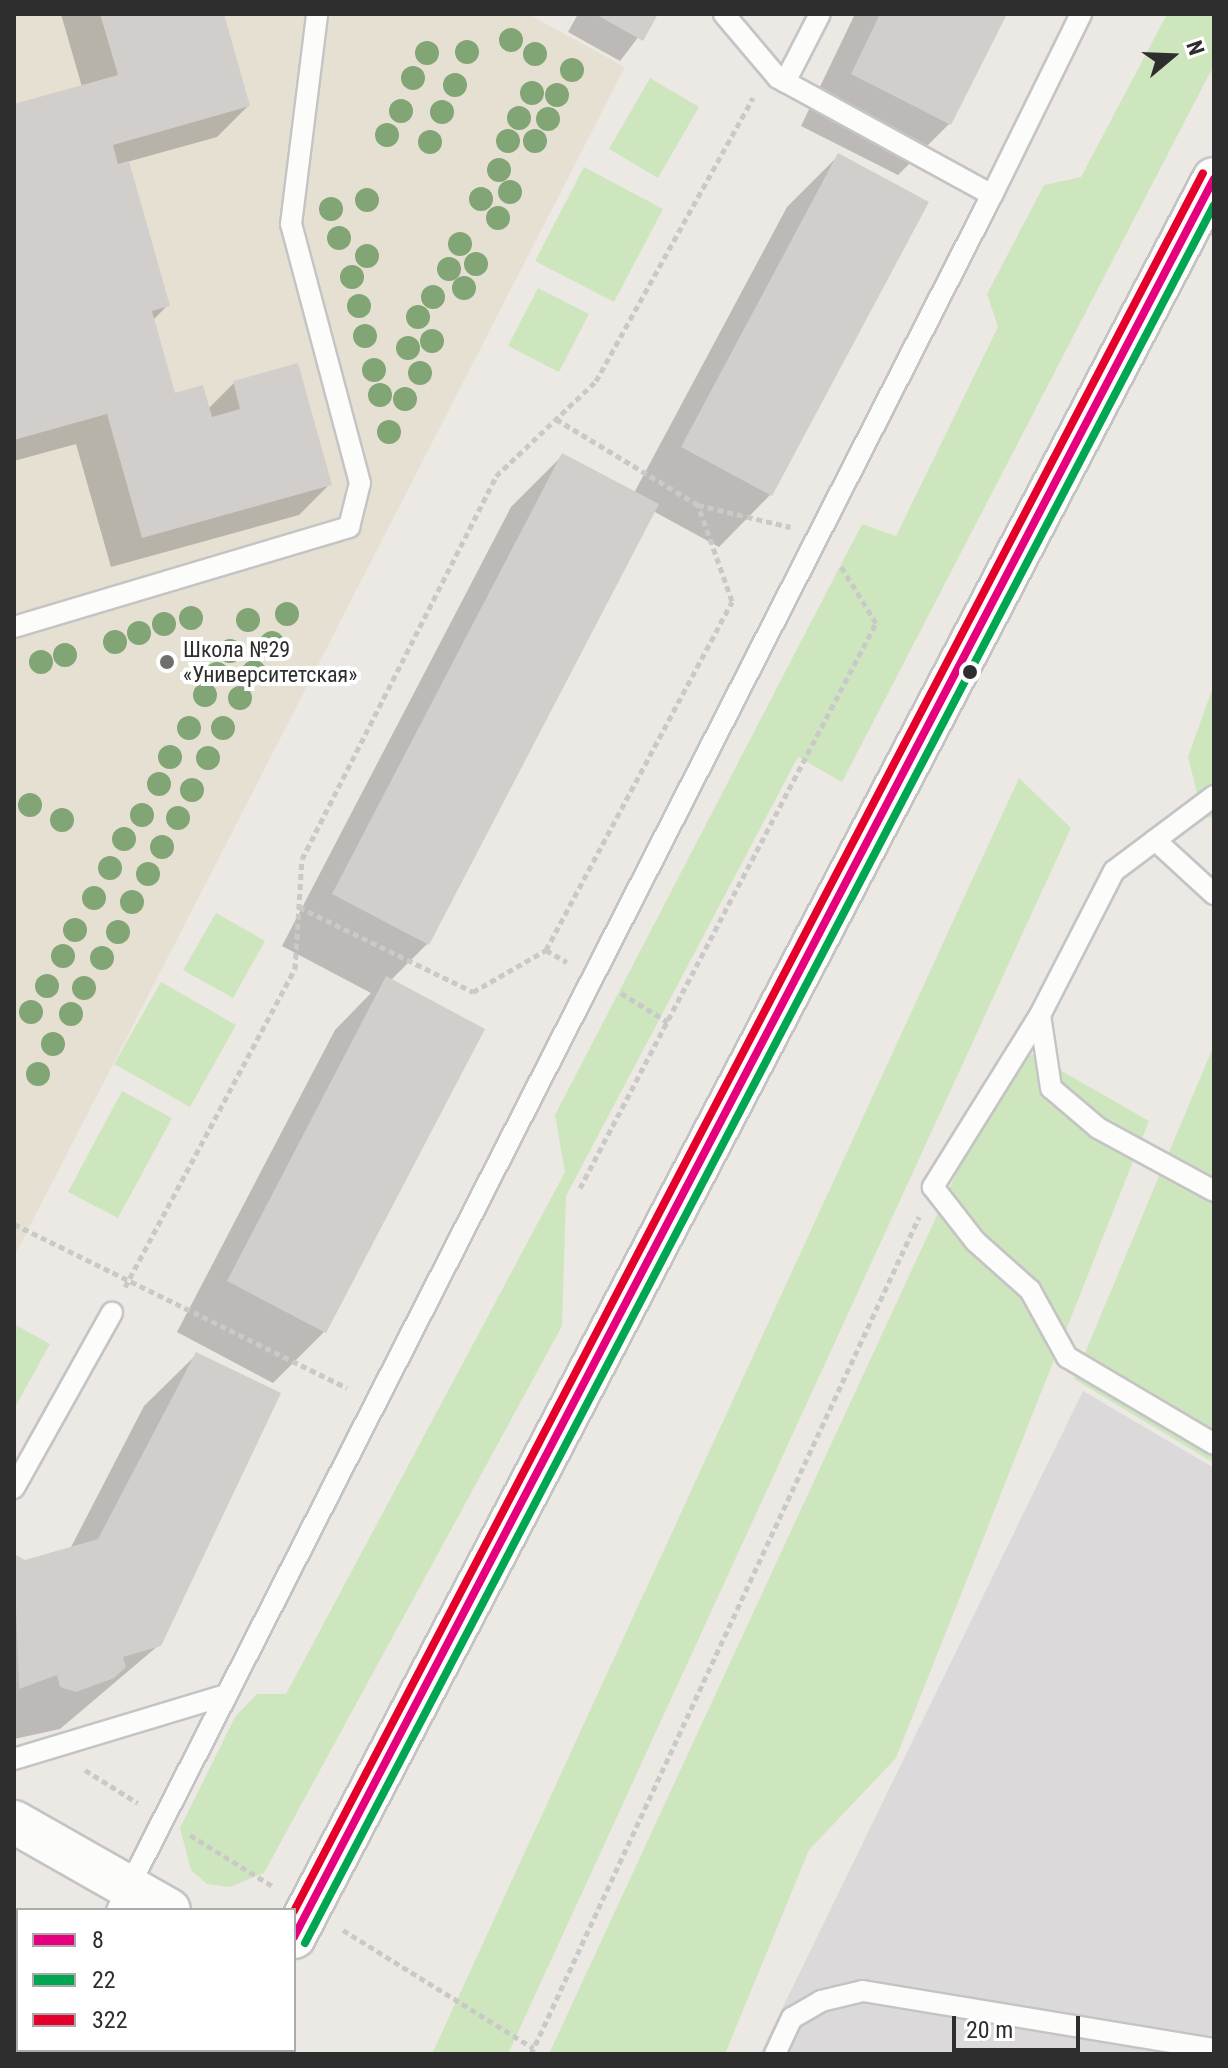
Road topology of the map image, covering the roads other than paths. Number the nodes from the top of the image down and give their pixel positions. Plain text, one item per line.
1 (317, 14) edge
2 (724, 14) edge
3 (820, 14) edge
4 (1081, 14) edge
5 (785, 82) junction
6 (1214, 179) edge
7 (992, 195) junction
8 (14, 627) edge
9 (1214, 796) edge
10 (1155, 840) junction
11 (1214, 894) edge
12 (1040, 1015) junction
13 (1214, 1191) edge
14 (112, 1313) road end
15 (1214, 1444) edge
16 (14, 1488) edge
17 (223, 1696) junction
18 (14, 1759) edge
19 (14, 1822) edge
20 (122, 1896) edge
21 (162, 1908) edge
22 (296, 1933) edge
23 (1214, 2049) edge
24 (775, 2054) edge

1 - 8 lane
2 - 5 lane
3 - 5 lane
4 - 7 lane
5 - 7 lane
6 - 22 street
7 - 17 lane
9 - 10 lane
10 - 11 lane
10 - 12 lane
12 - 13 lane
12 - 15 lane
14 - 16 lane
17 - 18 lane
17 - 20 lane
19 - 20 street
20 - 21 street
23 - 24 lane

